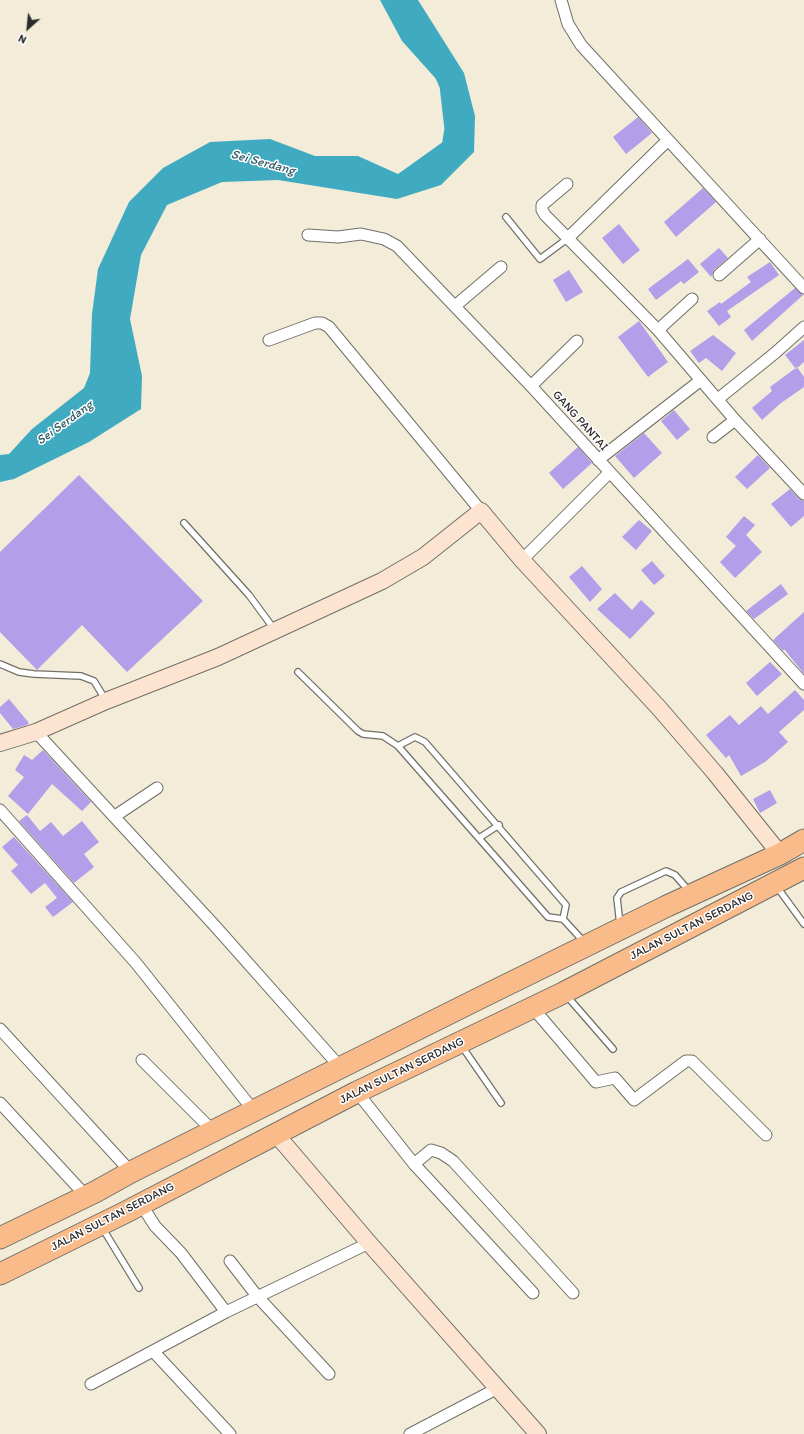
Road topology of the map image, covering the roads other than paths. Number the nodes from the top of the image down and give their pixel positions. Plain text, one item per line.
1 (561, 0) edge
2 (668, 140) junction
3 (567, 184) dead end
4 (506, 217) dead end
5 (308, 235) dead end
6 (567, 239) junction
7 (760, 239) junction
8 (501, 267) dead end
9 (719, 275) dead end
10 (804, 288) edge
11 (692, 299) dead end
12 (455, 306) junction
13 (804, 327) edge
14 (658, 330) junction
15 (268, 340) dead end
16 (577, 342) dead end
17 (701, 380) junction
18 (531, 386) junction
19 (718, 399) junction
20 (735, 420) junction
21 (713, 437) dead end
22 (598, 460) junction
23 (609, 473) junction
24 (804, 494) edge
25 (481, 511) junction
26 (184, 523) dead end
27 (522, 560) junction
28 (276, 631) junction
29 (0, 664) edge
30 (298, 672) dead end
31 (804, 684) edge
32 (106, 701) junction
33 (36, 732) junction
34 (0, 743) edge
35 (398, 746) junction
36 (157, 788) dead end
37 (0, 810) edge
38 (115, 816) junction
39 (499, 825) junction
40 (479, 838) junction
41 (804, 840) edge
42 (780, 854) junction
43 (804, 868) edge
44 (775, 883) junction
45 (692, 894) junction
46 (563, 919) junction
47 (804, 924) edge
48 (620, 929) junction
49 (587, 945) junction
50 (563, 993) junction
51 (533, 1008) junction
52 (0, 1029) edge
53 (460, 1043) junction
54 (612, 1050) dead end
55 (142, 1060) dead end
56 (341, 1068) junction
57 (357, 1092) junction
58 (0, 1103) edge
59 (501, 1103) dead end
60 (254, 1111) junction
61 (213, 1131) junction
62 (275, 1133) junction
63 (766, 1136) dead end
64 (414, 1164) junction
65 (131, 1172) junction
66 (86, 1196) junction
67 (141, 1204) junction
68 (100, 1224) junction
69 (0, 1238) edge
70 (369, 1243) junction
71 (230, 1261) dead end
72 (0, 1274) edge
73 (139, 1288) dead end
74 (533, 1293) dead end
75 (573, 1293) dead end
76 (257, 1296) junction
77 (226, 1312) junction
78 (153, 1351) junction
79 (329, 1374) dead end
80 (91, 1384) dead end
81 (496, 1389) junction
82 (230, 1434) edge
83 (410, 1434) edge
84 (538, 1434) edge

1 - 2 street
2 - 6 street
2 - 7 street
3 - 6 street
4 - 6 lane
5 - 12 street, GANG PANTAI
6 - 14 street
7 - 9 street
7 - 10 street
8 - 12 street
11 - 14 street
12 - 18 street, GANG PANTAI
13 - 19 street
14 - 17 street
15 - 25 street
16 - 18 street
17 - 19 street
17 - 22 street
18 - 22 street, GANG PANTAI
19 - 20 street
20 - 21 street
20 - 24 street
22 - 23 street, GANG PANTAI
23 - 27 street
23 - 31 street, GANG PANTAI
25 - 27 street
25 - 28 street
26 - 28 lane
27 - 42 street
28 - 32 street
29 - 32 lane
30 - 35 lane
32 - 33 street
33 - 34 street
33 - 38 street
35 - 39 lane
35 - 40 lane
36 - 38 street
37 - 60 street
38 - 56 street
39 - 40 lane
39 - 46 lane
40 - 46 lane
41 - 42 highway
42 - 45 highway
43 - 44 highway, JALAN SULTAN SERDANG
44 - 47 lane
44 - 50 highway, JALAN SULTAN SERDANG
45 - 48 highway
45 - 48 lane
46 - 49 lane
48 - 49 highway
49 - 56 highway
50 - 51 highway, JALAN SULTAN SERDANG
50 - 54 lane
51 - 53 highway, JALAN SULTAN SERDANG
51 - 63 street
52 - 65 street
53 - 57 highway, JALAN SULTAN SERDANG
53 - 59 lane
55 - 61 street
56 - 60 highway
57 - 62 highway, JALAN SULTAN SERDANG
57 - 64 street
58 - 66 street
60 - 61 highway
61 - 65 highway
62 - 67 highway, JALAN SULTAN SERDANG
62 - 70 street
64 - 74 street
64 - 75 street
65 - 66 highway
66 - 69 highway
67 - 68 highway, JALAN SULTAN SERDANG
67 - 77 street
68 - 72 highway, JALAN SULTAN SERDANG
68 - 73 lane
70 - 76 street
70 - 81 street
71 - 76 street
76 - 77 street
76 - 79 street
77 - 78 street
78 - 80 street
78 - 82 street
81 - 83 street
81 - 84 street

